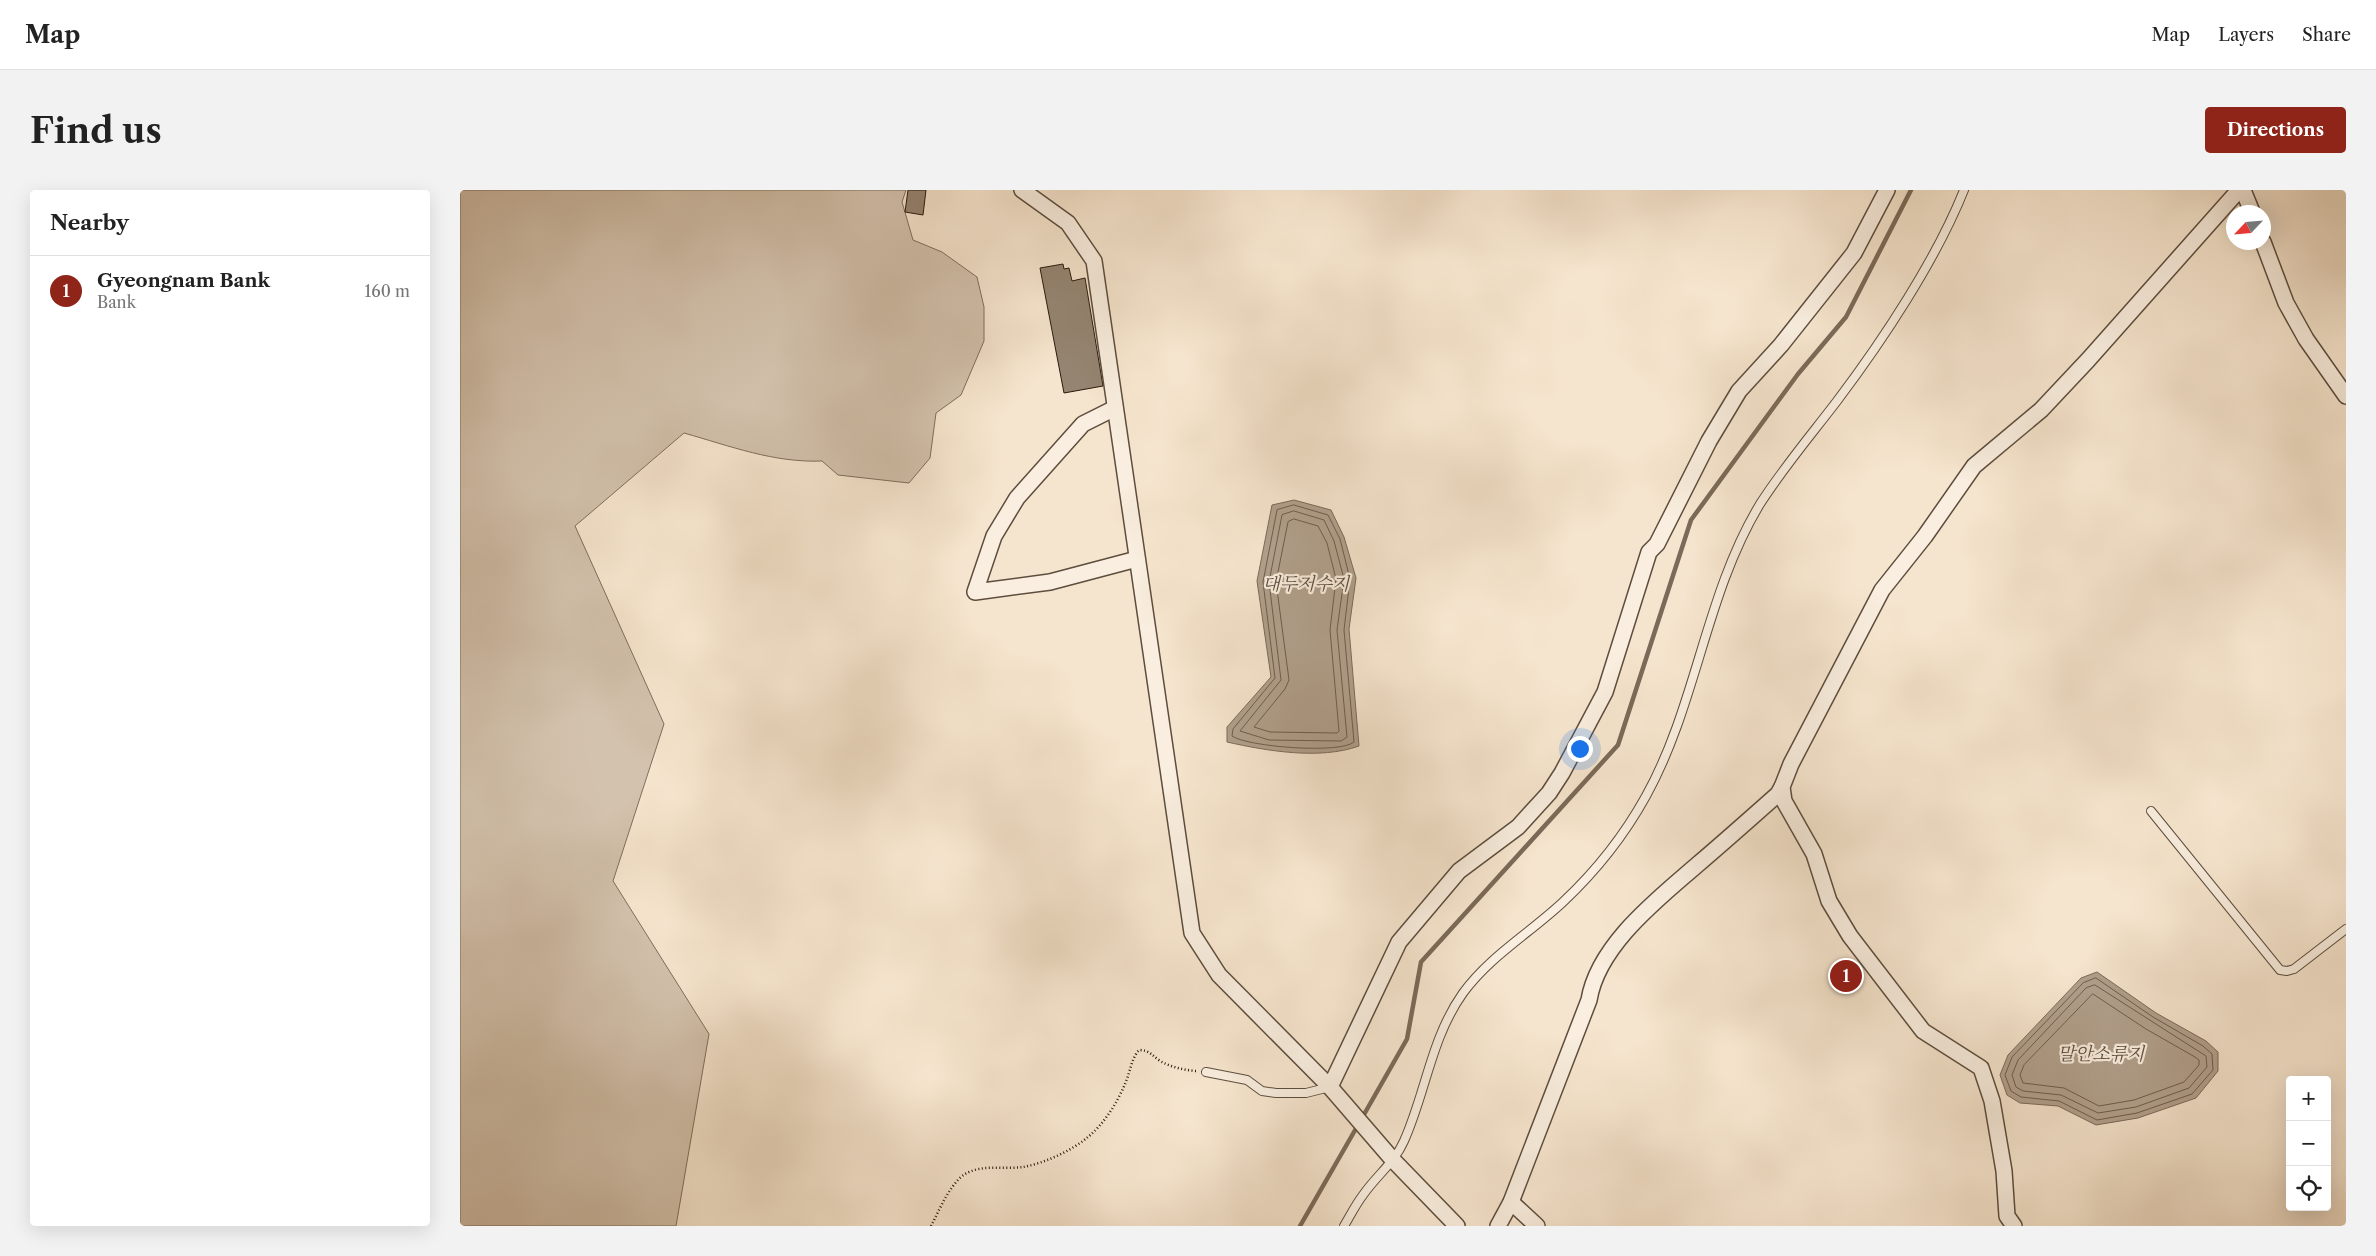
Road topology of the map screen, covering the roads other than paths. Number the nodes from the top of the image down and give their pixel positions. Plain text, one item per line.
1 (1022, 190) edge
2 (1887, 190) edge
3 (1964, 190) edge
4 (2241, 190) edge
5 (2248, 205) edge
6 (2266, 250) edge
7 (2346, 396) edge
8 (1115, 408) junction
9 (1137, 559) junction
10 (1782, 787) junction
11 (2151, 811) dead end
12 (2346, 929) edge
13 (1206, 1072) road end
14 (1330, 1087) junction
15 (1393, 1160) junction
16 (1511, 1202) junction
17 (1344, 1226) edge
18 (1457, 1226) edge
19 (1498, 1226) edge
20 (1536, 1226) edge
21 (2014, 1226) edge

1 - 8 street
2 - 14 street
3 - 15 lane
4 - 5 street
4 - 10 street
6 - 7 street
8 - 9 street
8 - 9 street
9 - 14 street
10 - 16 street
10 - 21 street
11 - 12 lane
13 - 14 lane
14 - 15 street
15 - 17 lane
15 - 18 street
16 - 19 street
16 - 20 street

